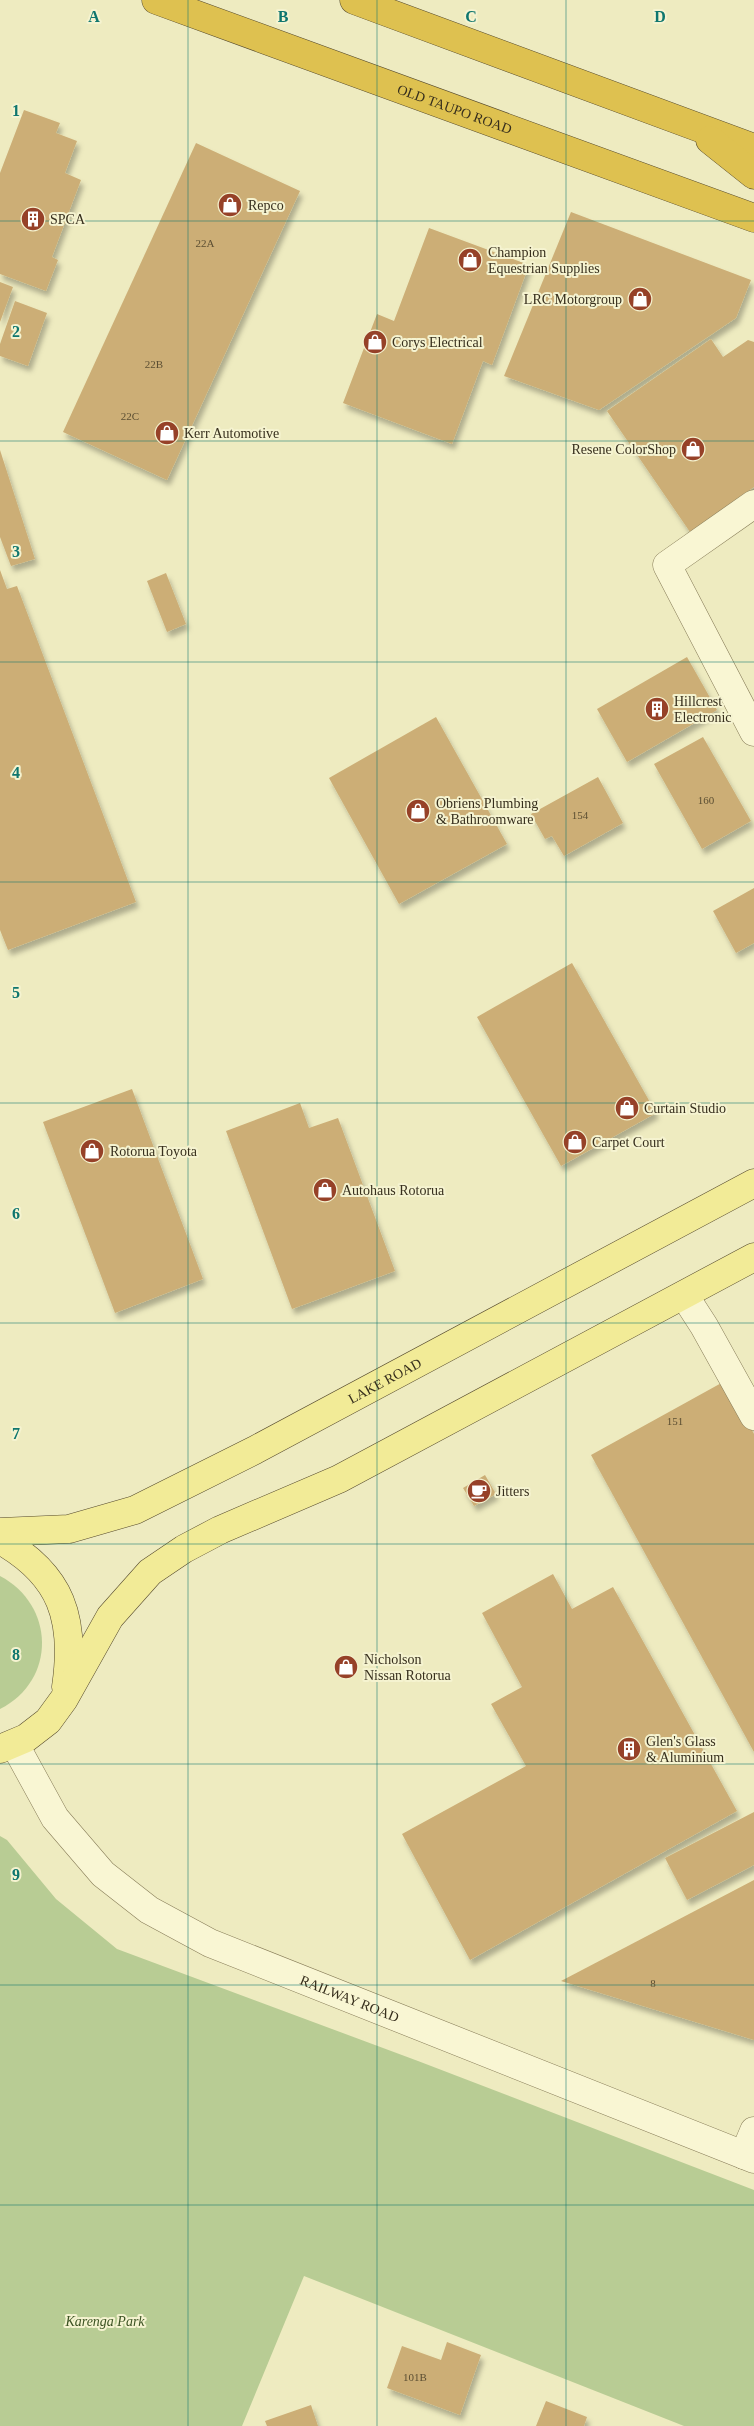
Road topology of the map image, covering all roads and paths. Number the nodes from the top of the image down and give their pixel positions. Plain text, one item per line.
1 (156, 0) edge
2 (354, 0) edge
3 (692, 125) junction
4 (754, 148) edge
5 (754, 175) edge
6 (754, 218) edge
7 (754, 504) edge
8 (754, 732) edge
9 (754, 1183) edge
10 (754, 1257) edge
11 (684, 1295) junction
12 (754, 1416) edge
13 (0, 1532) edge
14 (0, 1540) edge
15 (64, 1698) junction
16 (7, 1747) edge
17 (751, 2148) edge

1 - 6 highway, OLD TAUPO ROAD
2 - 3 highway
3 - 4 highway
3 - 5 highway
7 - 8 street
9 - 13 main road, LAKE ROAD
10 - 11 main road
11 - 12 street
11 - 15 main road
14 - 15 main road
15 - 16 main road
16 - 17 street, RAILWAY ROAD

